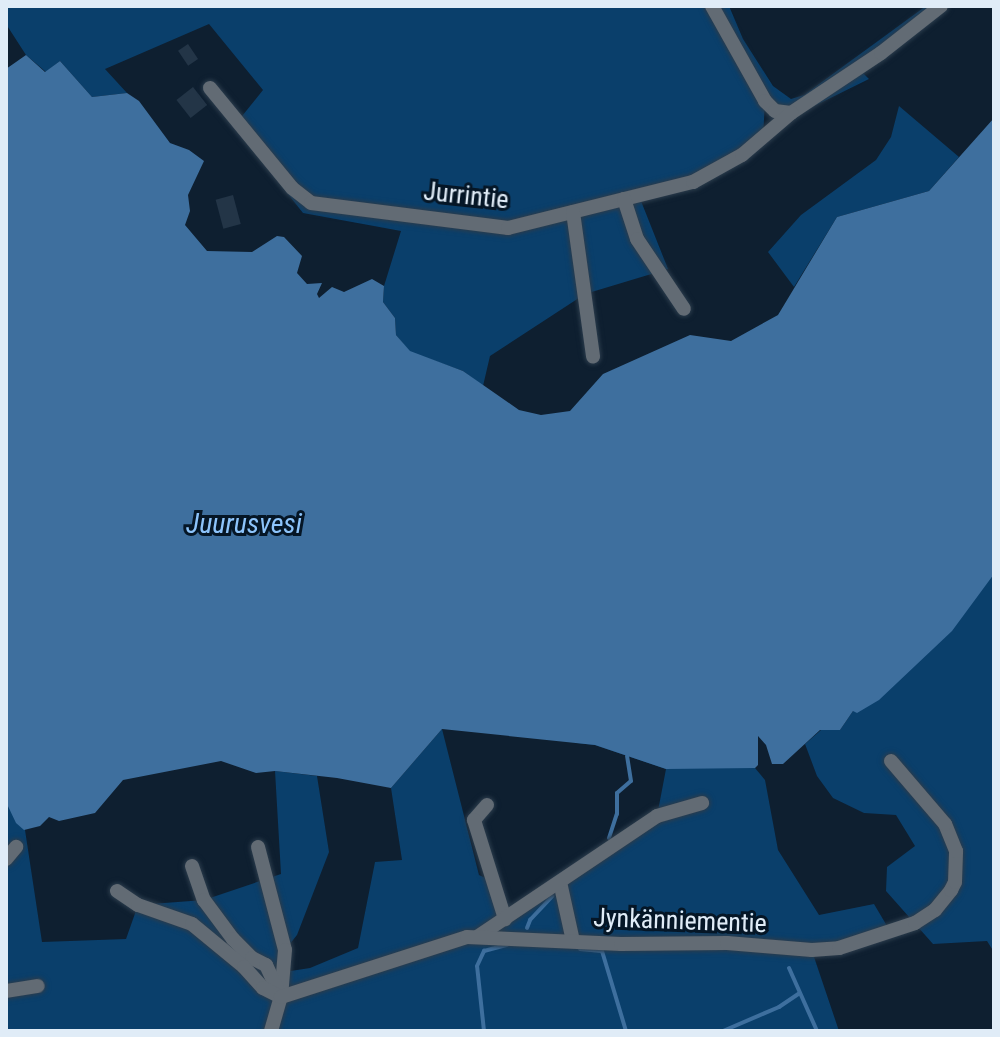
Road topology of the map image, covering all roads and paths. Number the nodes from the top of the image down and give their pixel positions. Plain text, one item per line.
1 (712, 6) edge
2 (941, 6) edge
3 (210, 88) dead end
4 (791, 113) junction
5 (624, 199) junction
6 (573, 212) junction
7 (684, 309) dead end
8 (593, 357) dead end
9 (891, 761) dead end
10 (702, 803) dead end
11 (487, 805) dead end
12 (258, 847) dead end
13 (192, 866) dead end
14 (560, 882) junction
15 (117, 891) dead end
16 (505, 919) junction
17 (477, 937) junction
18 (573, 941) junction
19 (38, 986) dead end
20 (6, 991) edge
21 (281, 997) junction
22 (271, 1031) edge

1 - 4 street
2 - 4 street, Jurrintie
3 - 6 street, Jurrintie
4 - 5 street, Jurrintie
5 - 6 street, Jurrintie
5 - 7 street
6 - 8 street
9 - 18 street, Jynkänniementie
10 - 14 street
11 - 16 street
12 - 21 street
13 - 21 street
14 - 16 street
14 - 18 street
15 - 21 street
16 - 17 street
17 - 18 street, Jynkänniementie
17 - 21 street, Jynkänniementie
19 - 20 street
21 - 22 street

